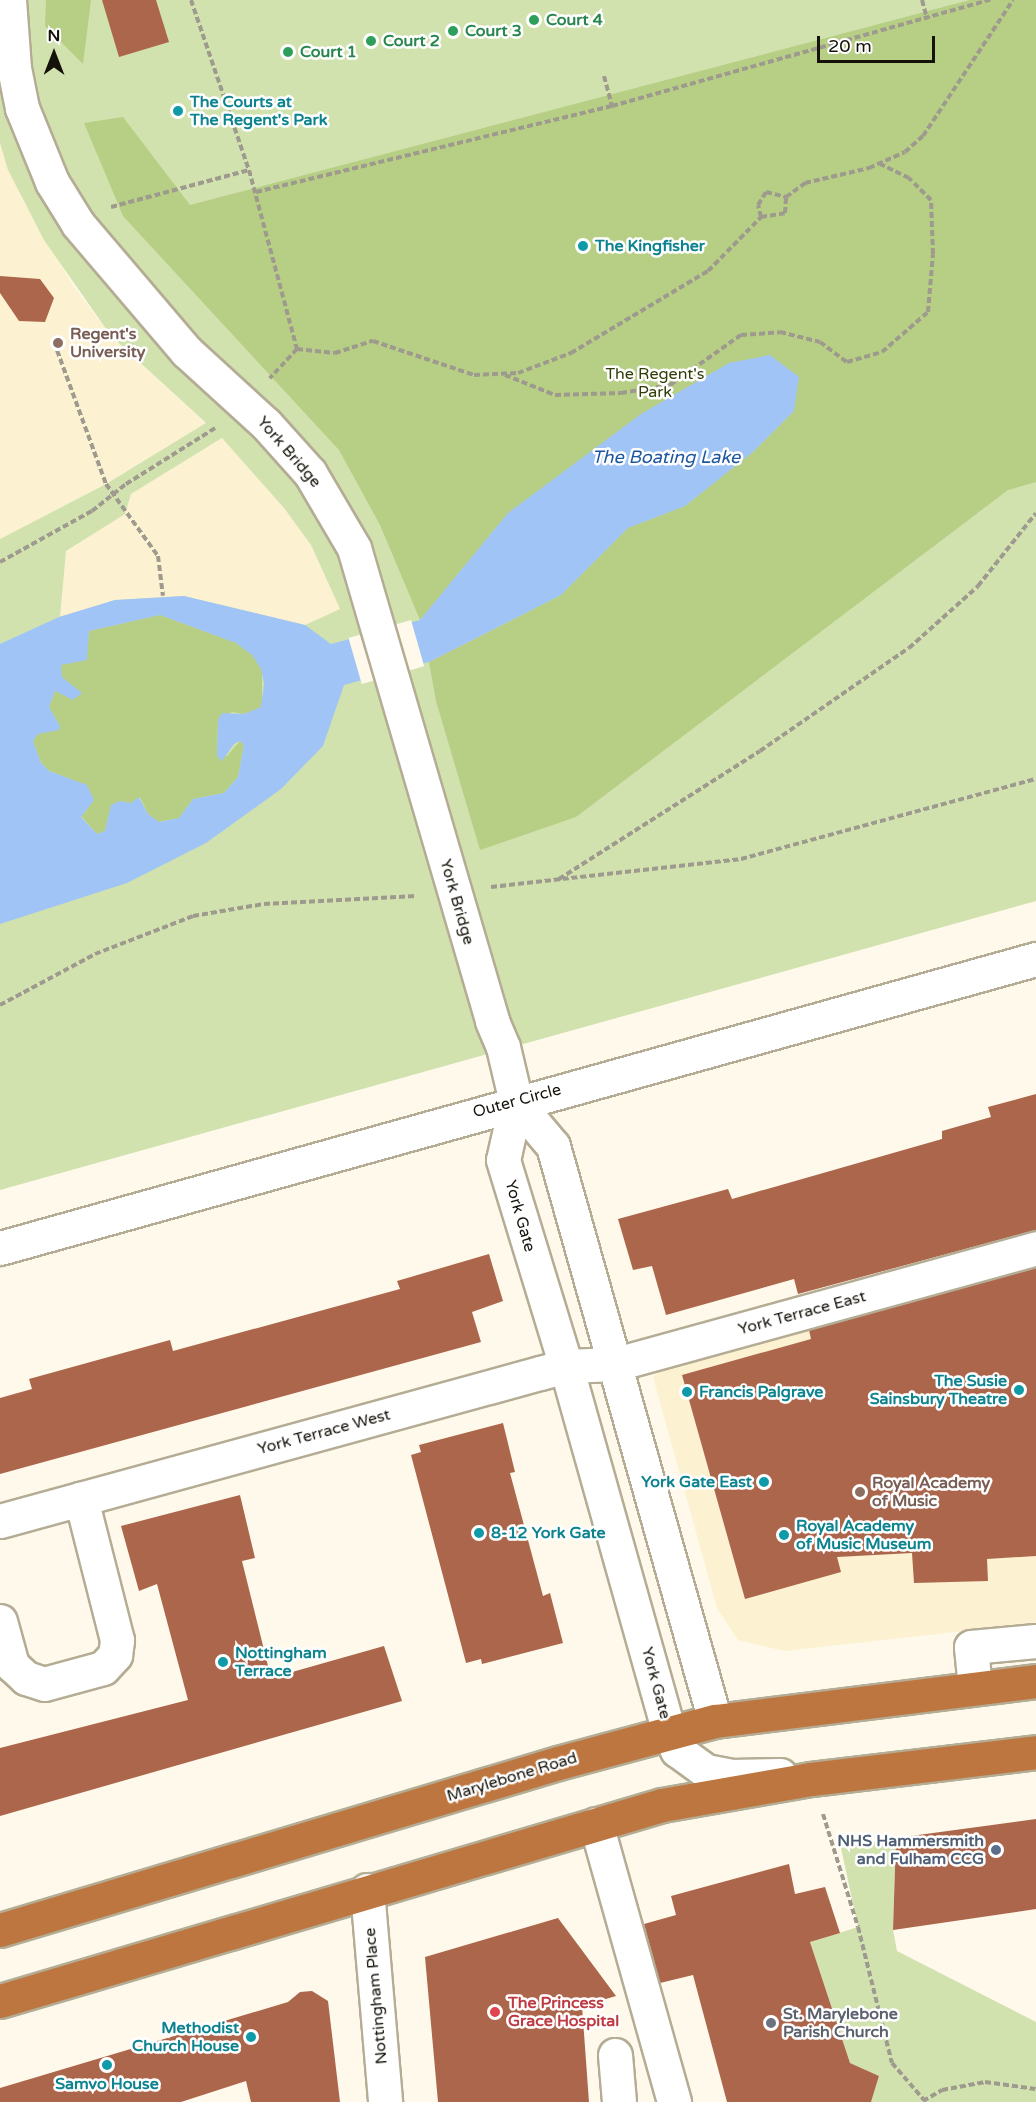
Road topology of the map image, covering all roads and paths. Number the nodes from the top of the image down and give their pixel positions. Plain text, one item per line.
1 (9, 0) edge
2 (191, 0) edge
3 (922, 0) edge
4 (990, 0) edge
5 (1012, 0) edge
6 (927, 19) junction
7 (604, 76) dead end
8 (612, 106) junction
9 (879, 164) junction
10 (249, 170) junction
11 (256, 192) junction
12 (786, 197) junction
13 (108, 207) dead end
14 (761, 217) junction
15 (54, 342) dead end
16 (297, 349) junction
17 (502, 373) junction
18 (271, 377) dead end
19 (214, 429) dead end
20 (1036, 513) edge
21 (0, 562) edge
22 (163, 596) dead end
23 (1036, 779) edge
24 (560, 879) junction
25 (492, 887) dead end
26 (422, 896) dead end
27 (1036, 958) edge
28 (0, 1005) edge
29 (516, 1101) junction
30 (0, 1248) edge
31 (1036, 1248) edge
32 (616, 1364) junction
33 (567, 1366) junction
34 (81, 1499) junction
35 (0, 1521) edge
36 (0, 1621) edge
37 (1036, 1641) edge
38 (1036, 1681) edge
39 (975, 1688) junction
40 (716, 1721) junction
41 (669, 1732) junction
42 (1036, 1752) edge
43 (886, 1769) junction
44 (596, 1824) junction
45 (828, 1829) dead end
46 (367, 1890) junction
47 (0, 1930) edge
48 (0, 2001) edge
49 (615, 2055) dead end
50 (1036, 2089) edge
51 (923, 2101) edge
52 (385, 2102) edge
53 (619, 2102) edge
54 (674, 2102) edge

1 - 29 street, York Bridge
2 - 10 path
3 - 6 path
4 - 6 path
5 - 9 path
6 - 8 path
7 - 8 path
8 - 11 path
9 - 12 path
9 - 17 path
10 - 11 path
10 - 13 path
11 - 16 path
12 - 14 path
12 - 14 path
14 - 17 path
15 - 22 path
16 - 17 path
16 - 18 path
19 - 21 path, bridge
20 - 24 path
23 - 24 path
24 - 25 path
26 - 28 path
27 - 29 street, Outer Circle
29 - 30 street, Outer Circle
29 - 32 street
29 - 33 street, York Gate
31 - 32 street, York Terrace East
32 - 33 street, York Terrace East
32 - 40 street
33 - 34 street, York Terrace West
33 - 41 street, York Gate
34 - 35 street, York Terrace West
34 - 36 street
37 - 39 street
38 - 39 highway, Marylebone Road
39 - 40 highway, Marylebone Road
40 - 41 highway, Marylebone Road
41 - 43 street, York Gate
41 - 47 highway, Marylebone Road
42 - 43 highway
43 - 44 highway
44 - 46 highway
44 - 54 street
45 - 51 path
46 - 48 highway
46 - 52 street, Nottingham Place
49 - 53 street
50 - 51 path

